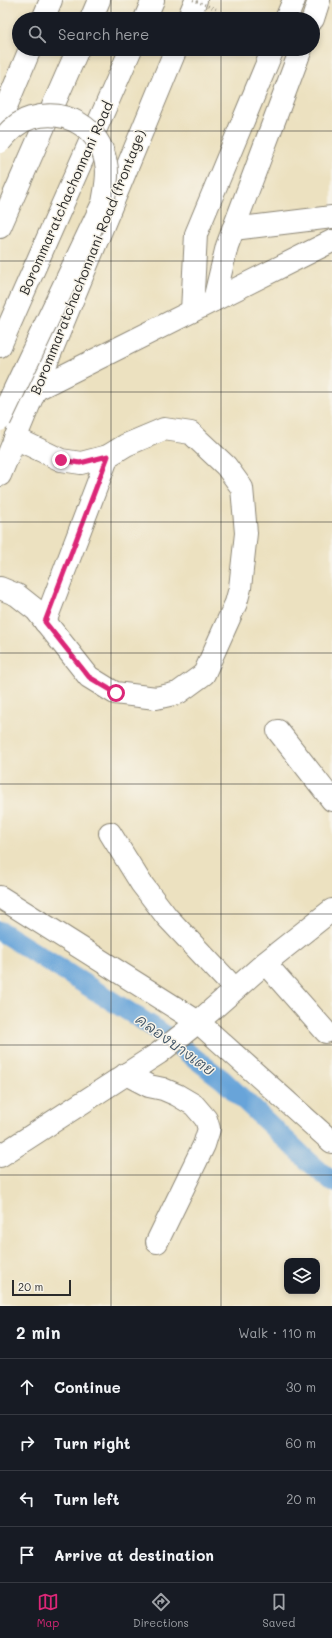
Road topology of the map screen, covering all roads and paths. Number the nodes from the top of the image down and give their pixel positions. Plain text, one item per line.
1 (51, 0) edge
2 (99, 0) edge
3 (153, 0) edge
4 (195, 0) edge
5 (294, 0) edge
6 (319, 0) edge
7 (332, 4) edge
8 (216, 9) dead end
9 (46, 12) edge
10 (94, 12) edge
11 (147, 12) edge
12 (191, 12) edge
13 (289, 12) edge
14 (315, 12) edge
15 (27, 56) edge
16 (75, 56) edge
17 (128, 56) edge
18 (173, 56) edge
19 (271, 56) edge
20 (298, 56) edge
21 (246, 113) junction
22 (0, 121) edge
23 (272, 125) junction
24 (0, 142) edge
25 (332, 217) edge
26 (0, 227) edge
27 (233, 229) junction
28 (332, 240) edge
29 (214, 300) junction
30 (192, 311) junction
31 (0, 346) edge
32 (35, 390) junction
33 (0, 420) edge
34 (15, 438) junction
35 (108, 456) junction
36 (0, 475) edge
37 (0, 588) edge
38 (45, 622) junction
39 (278, 731) dead end
40 (332, 800) edge
41 (110, 833) dead end
42 (0, 897) edge
43 (332, 910) edge
44 (265, 963) junction
45 (235, 989) junction
46 (192, 1025) junction
47 (326, 1032) dead end
48 (126, 1074) junction
49 (332, 1142) edge
50 (0, 1156) edge
51 (158, 1242) dead end

1 - 9 main road
2 - 10 main road
3 - 11 main road
4 - 8 path, bridge
4 - 12 main road
5 - 13 main road
6 - 7 main road
6 - 14 main road
15 - 22 main road
16 - 26 main road
17 - 31 main road, Borommaratchachonnani Road
18 - 32 main road, Borommaratchachonnani Road (frontage)
19 - 21 main road
20 - 23 main road
21 - 23 main road
21 - 30 main road
23 - 27 main road
24 - 33 main road, bridge
25 - 27 main road
27 - 29 main road
28 - 29 main road
29 - 30 main road
30 - 32 main road
32 - 34 main road, Borommaratchachonnani Road (frontage)
34 - 35 main road
34 - 36 main road, Borommaratchachonnani Road (frontage)
35 - 38 main road
35 - 38 main road
37 - 38 main road
39 - 40 main road
41 - 45 main road
42 - 46 main road
43 - 44 main road
44 - 45 main road
44 - 47 main road
45 - 46 main road
46 - 48 main road
46 - 49 main road
48 - 50 main road
48 - 51 main road

